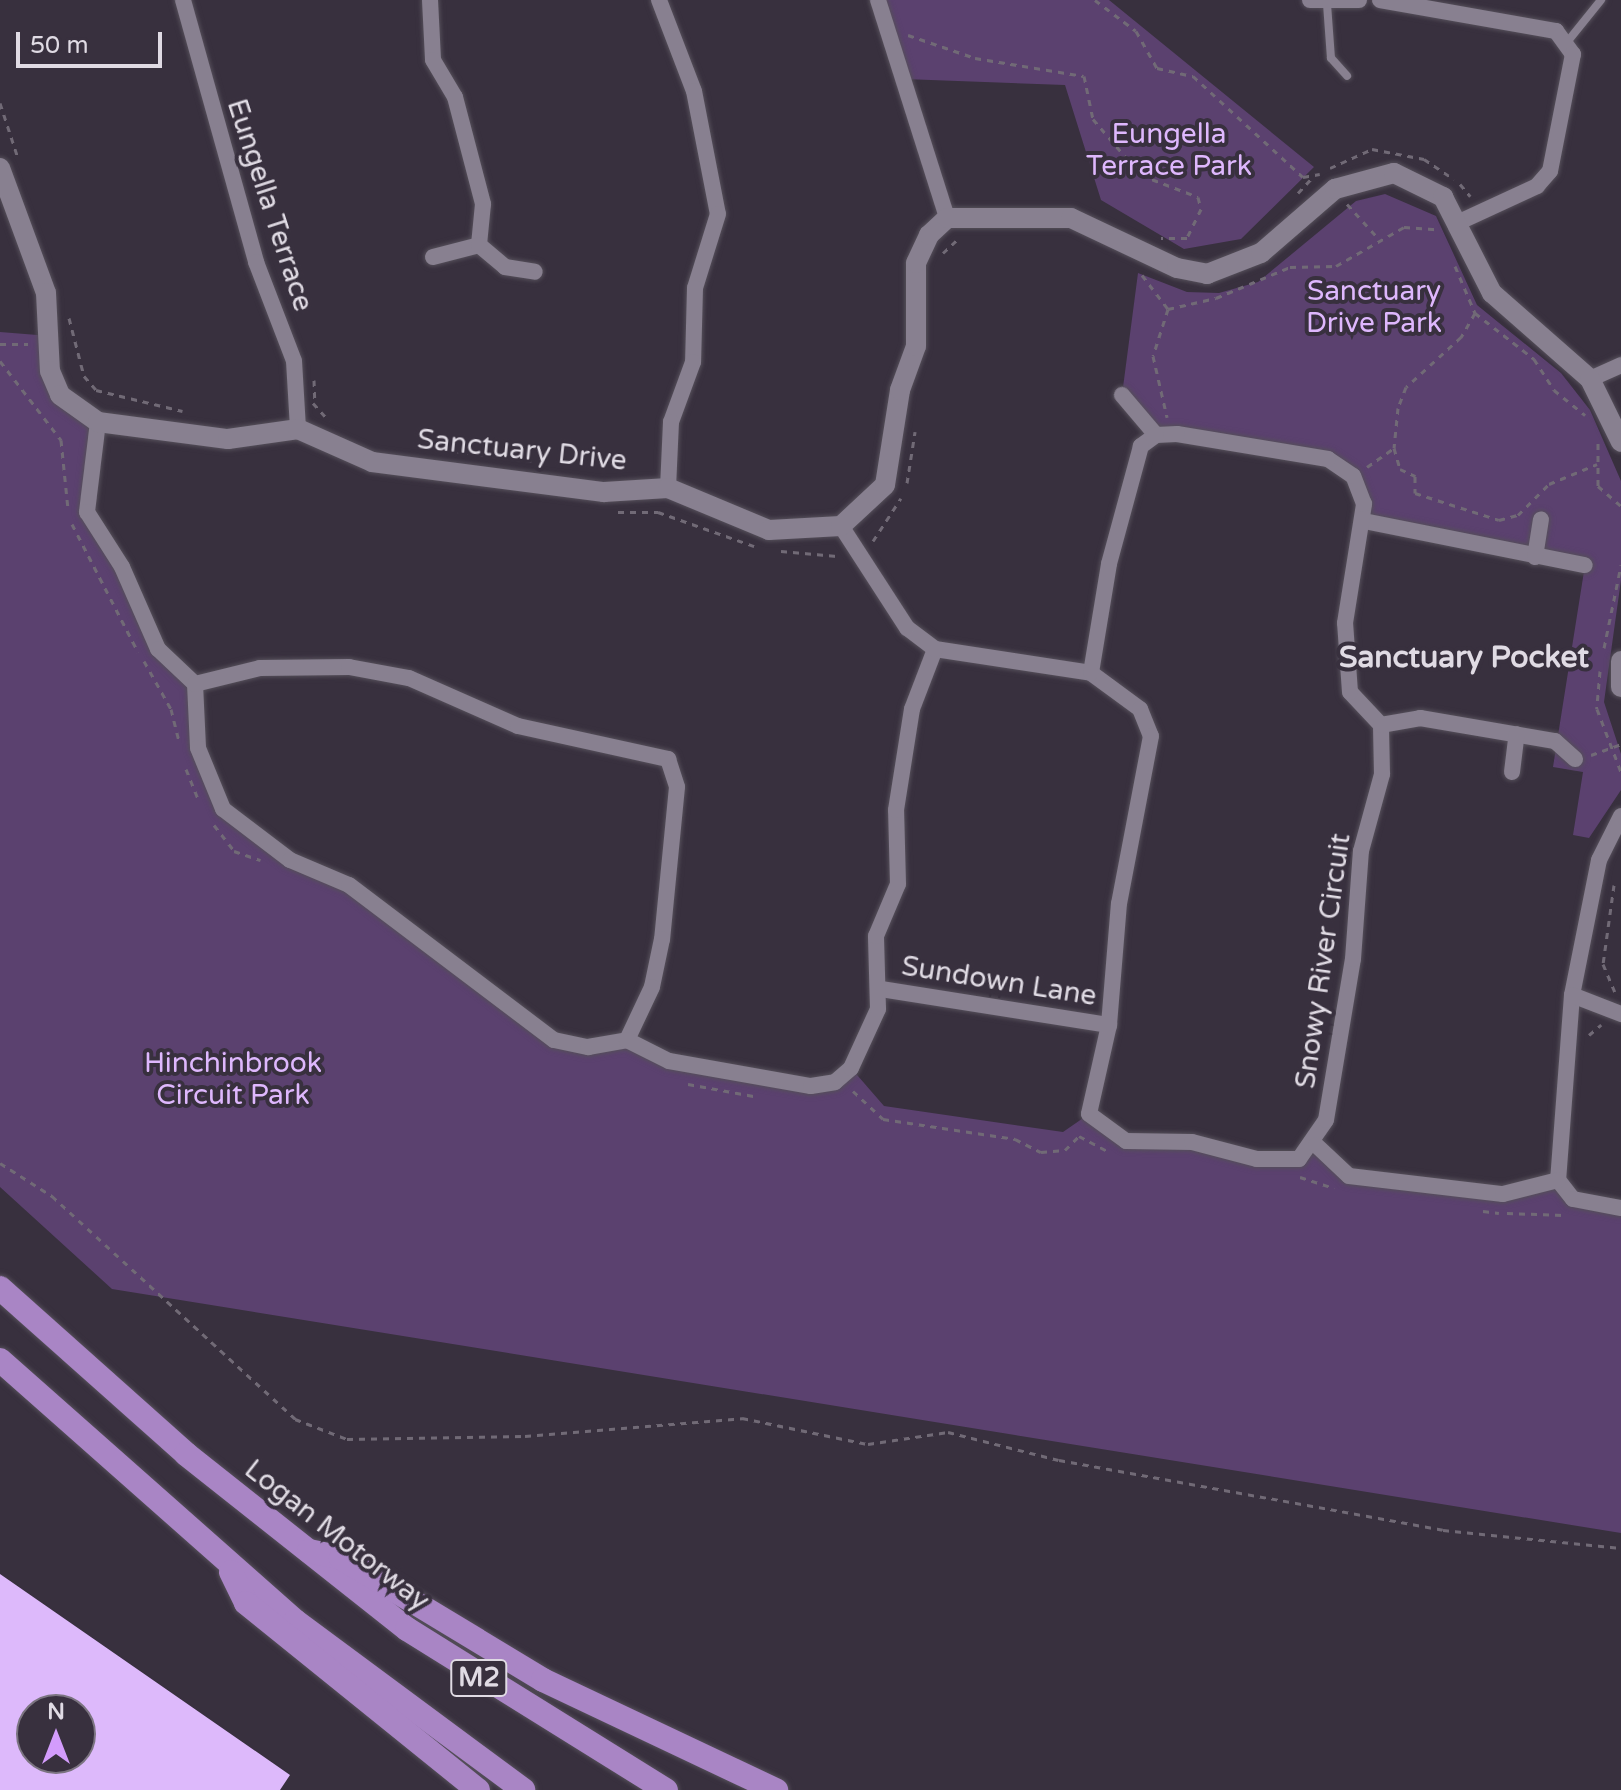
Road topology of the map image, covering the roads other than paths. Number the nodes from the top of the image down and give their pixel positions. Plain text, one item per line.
1 (183, 0) edge
2 (430, 0) edge
3 (659, 0) edge
4 (878, 0) edge
5 (1310, 0) edge
6 (1359, 0) edge
7 (1380, 0) edge
8 (1601, 0) edge
9 (1327, 4) junction
10 (1568, 41) junction
11 (1347, 76) dead end
12 (10, 164) edge
13 (947, 218) junction
14 (1459, 222) junction
15 (479, 245) junction
16 (433, 257) dead end
17 (535, 272) dead end
18 (1621, 365) edge
19 (1590, 379) junction
20 (1122, 395) dead end
21 (98, 422) junction
22 (298, 429) junction
23 (1156, 435) junction
24 (1621, 442) edge
25 (668, 488) junction
26 (1541, 519) dead end
27 (1364, 521) junction
28 (841, 526) junction
29 (1535, 557) junction
30 (1585, 565) dead end
31 (935, 649) junction
32 (1621, 661) edge
33 (1091, 673) junction
34 (195, 684) junction
35 (1621, 687) edge
36 (1381, 725) junction
37 (1517, 734) junction
38 (1575, 759) road end
39 (1512, 772) dead end
40 (1621, 816) edge
41 (881, 989) junction
42 (1572, 995) junction
43 (1621, 1014) edge
44 (1109, 1025) junction
45 (627, 1040) junction
46 (1316, 1145) junction
47 (1558, 1180) junction
48 (1621, 1208) edge
49 (0, 1288) edge
50 (0, 1360) edge
51 (303, 1550) junction
52 (228, 1566) junction
53 (478, 1790) edge
54 (523, 1790) edge
55 (666, 1790) edge
56 (776, 1790) edge

1 - 22 street, Eungella Terrace
2 - 15 street
3 - 25 street
4 - 13 street
5 - 9 street
6 - 9 street
7 - 10 street
8 - 10 lane
9 - 11 lane
10 - 14 street
12 - 21 street
13 - 14 street
13 - 28 street
14 - 19 street
15 - 16 street
15 - 17 street
18 - 19 street
19 - 24 street
20 - 23 street
21 - 22 street
21 - 34 street
22 - 25 street, Sanctuary Drive
23 - 27 street
23 - 33 street
25 - 28 street, Sanctuary Drive
26 - 29 street
27 - 29 street
27 - 36 street
28 - 31 street
29 - 30 street
31 - 33 street
31 - 41 street
32 - 35 street
33 - 44 street
34 - 45 street
34 - 45 street
36 - 37 street
36 - 46 street, Snowy River Circuit
37 - 38 street
37 - 39 street
40 - 42 street
41 - 44 street, Sundown Lane
41 - 45 street
42 - 43 street
42 - 47 street
44 - 46 street
46 - 47 street
47 - 48 street
49 - 51 highway, Logan Motorway / M2
50 - 52 highway, M2
51 - 55 highway, Logan Motorway / M2
51 - 56 highway
52 - 53 highway
52 - 54 highway, M2

